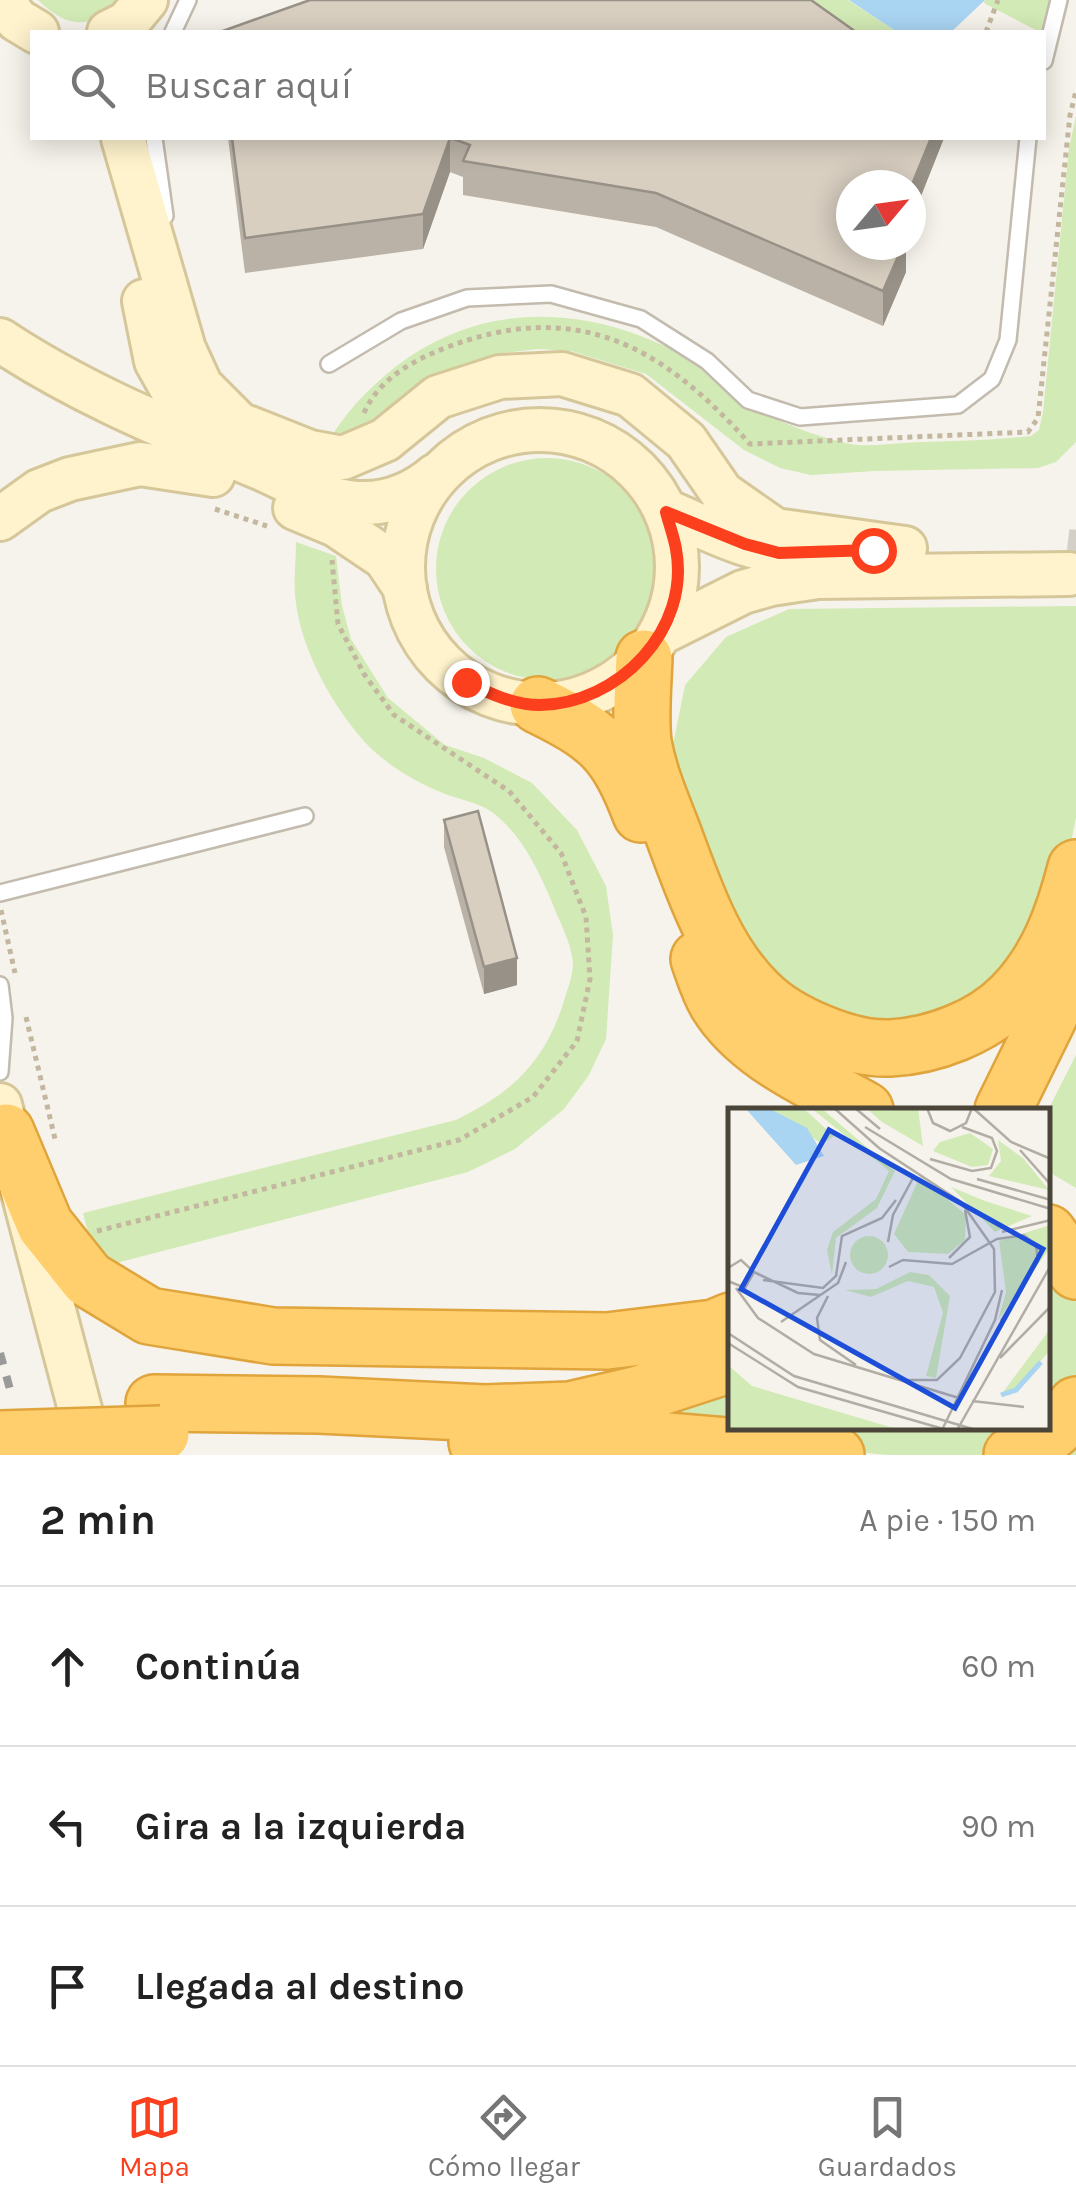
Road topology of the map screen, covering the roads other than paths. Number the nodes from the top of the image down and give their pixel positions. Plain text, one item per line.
1 (2, 0) edge
2 (188, 0) edge
3 (1058, 0) edge
4 (30, 30) edge
5 (173, 30) edge
6 (30, 34) edge
7 (0, 41) edge
8 (1046, 52) edge
9 (120, 140) edge
10 (121, 140) edge
11 (154, 140) edge
12 (1028, 140) edge
13 (0, 340) edge
14 (184, 348) junction
15 (329, 364) dead end
16 (0, 372) edge
17 (444, 468) junction
18 (213, 477) junction
19 (666, 512) junction
20 (0, 518) edge
21 (905, 548) junction
22 (404, 588) junction
23 (652, 646) junction
24 (538, 705) junction
25 (305, 816) dead end
26 (1076, 868) edge
27 (0, 893) edge
28 (1076, 932) edge
29 (696, 954) junction
30 (0, 985) edge
31 (1076, 1002) edge
32 (0, 1072) edge
33 (860, 1108) edge
34 (889, 1108) edge
35 (1004, 1108) edge
36 (1031, 1108) edge
37 (3, 1118) edge
38 (0, 1192) edge
39 (1051, 1196) edge
40 (1076, 1212) edge
41 (1051, 1237) edge
42 (1076, 1272) edge
43 (728, 1322) edge
44 (728, 1365) edge
45 (1076, 1405) edge
46 (157, 1419) junction
47 (0, 1437) edge
48 (480, 1442) junction
49 (66, 1455) edge
50 (92, 1455) edge
51 (609, 1455) edge
52 (836, 1455) edge
53 (1012, 1455) edge

1 - 4 main road
2 - 5 lane
3 - 8 lane
6 - 7 main road
9 - 18 main road
10 - 14 main road
11 - 14 lane
12 - 15 lane
13 - 18 main road
14 - 21 main road
16 - 18 main road
17 - 18 main road
17 - 19 main road
17 - 22 main road
18 - 20 main road
18 - 22 main road
19 - 21 main road
19 - 23 main road
21 - 23 main road
22 - 24 main road
23 - 24 main road
23 - 26 highway
24 - 29 highway
25 - 27 lane
28 - 35 highway
29 - 33 highway
29 - 34 highway
30 - 32 lane
31 - 36 highway
37 - 43 highway
37 - 50 main road
38 - 49 main road
39 - 40 highway
41 - 42 highway
44 - 46 highway
45 - 53 highway
46 - 47 highway, bridge
46 - 48 highway
48 - 51 highway
48 - 52 highway

